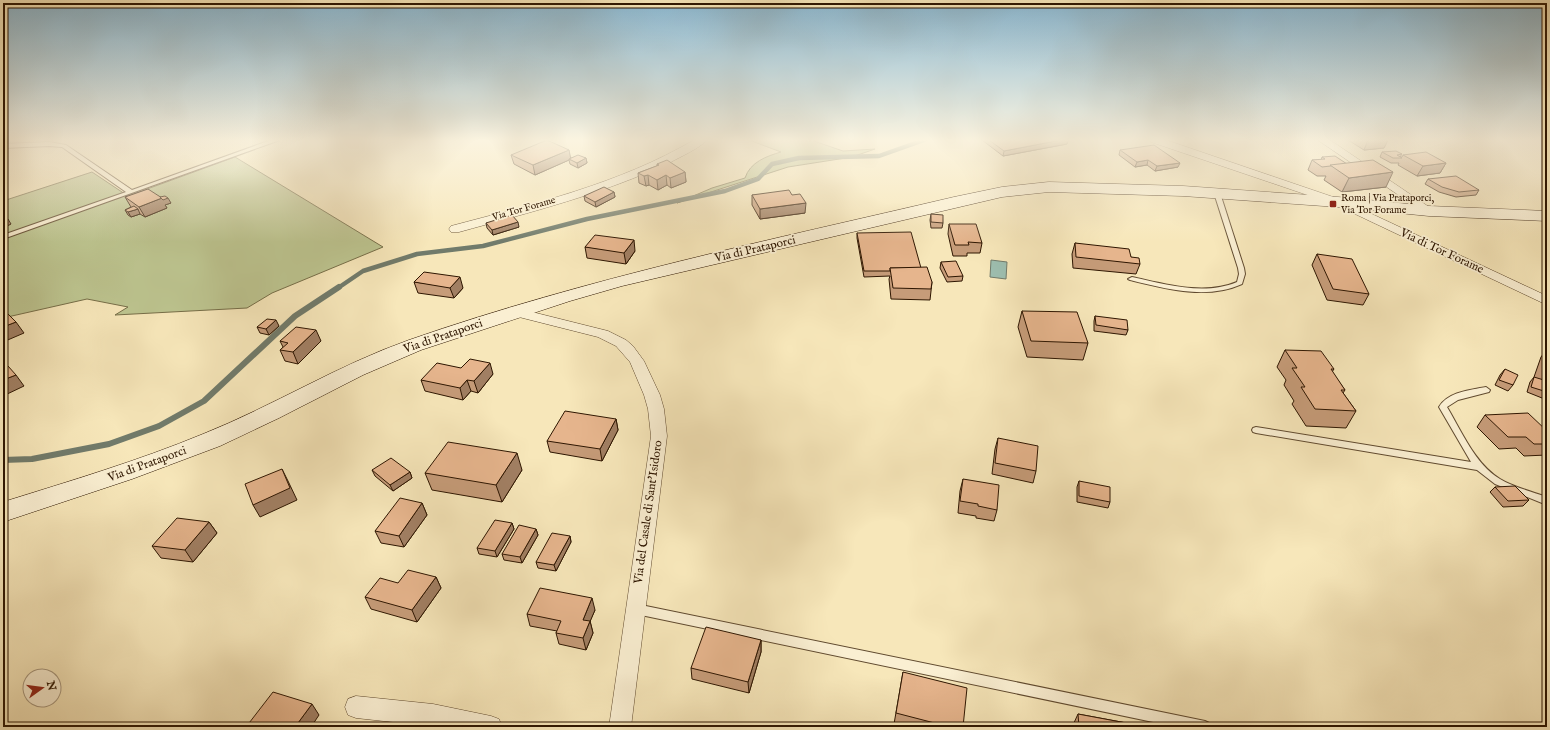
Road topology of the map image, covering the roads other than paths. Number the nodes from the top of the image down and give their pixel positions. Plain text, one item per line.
1 (104, 174) edge
2 (181, 174) edge
3 (634, 174) edge
4 (1256, 174) edge
5 (1374, 174) edge
6 (131, 192) junction
7 (1217, 194) junction
8 (1338, 202) junction
9 (1429, 211) junction
10 (1547, 216) edge
11 (455, 229) dead end
12 (3, 238) edge
13 (1132, 279) dead end
14 (1547, 301) edge
15 (516, 312) junction
16 (1486, 390) dead end
17 (1256, 430) dead end
18 (1479, 467) junction
19 (1547, 501) edge
20 (3, 512) edge
21 (635, 609) junction
22 (356, 707) dead end
23 (491, 727) edge
24 (620, 727) edge
25 (1205, 727) edge

1 - 6 lane
2 - 6 lane
3 - 11 street, Via Tor Forame
4 - 8 street, Via di Tor Forame
5 - 9 street
6 - 12 lane
7 - 8 street, Via di Prataporci
7 - 13 lane
7 - 15 street, Via di Prataporci
8 - 9 street, Via di Prataporci
8 - 14 street, Via di Tor Forame
9 - 10 street, Via di Prataporci
15 - 20 street, Via di Prataporci
15 - 21 street, Via del Casale di Sant'Isidoro
16 - 18 lane
17 - 18 lane
18 - 19 lane
21 - 24 street, Via del Casale di Sant'Isidoro
21 - 25 lane
22 - 23 street

